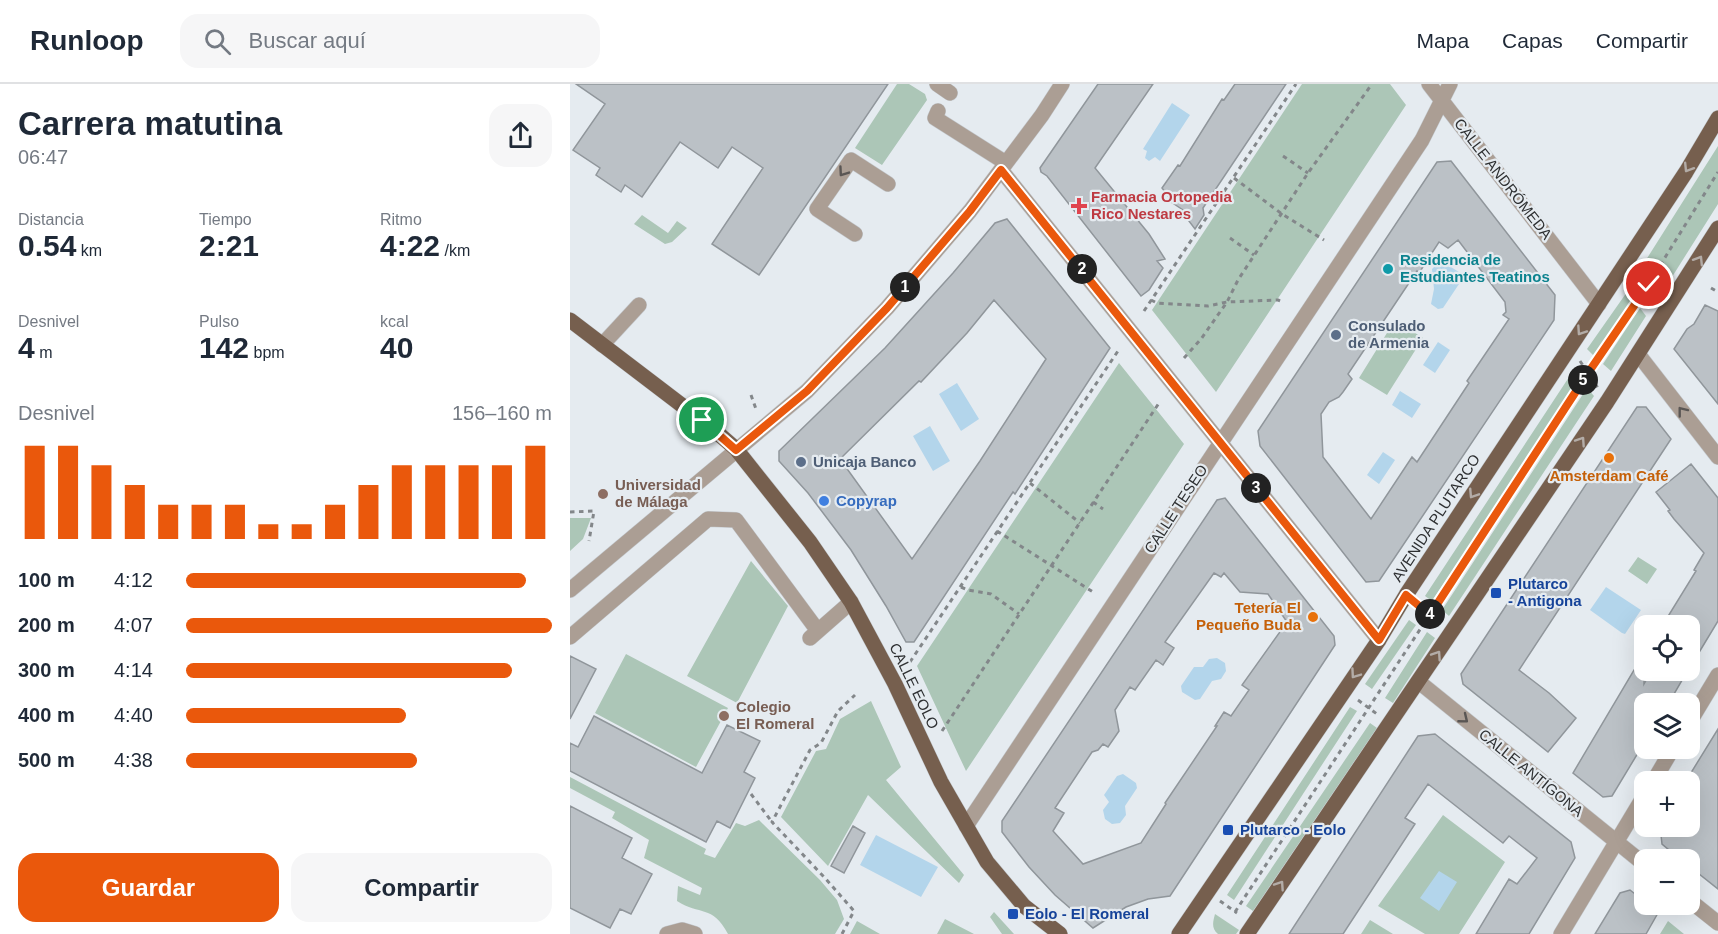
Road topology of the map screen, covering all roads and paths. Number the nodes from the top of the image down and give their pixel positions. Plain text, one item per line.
1 (937, 84) edge
2 (1062, 84) edge
3 (1296, 84) edge
4 (1372, 84) edge
5 (1429, 84) edge
6 (1450, 84) edge
7 (950, 93) dead end
8 (1442, 100) junction
9 (938, 111) dead end
10 (1718, 118) edge
11 (1283, 156) dead end
12 (1004, 167) junction
13 (1718, 172) edge
14 (1308, 173) junction
15 (1234, 177) junction
16 (888, 184) dead end
17 (1282, 214) junction
18 (1718, 228) edge
19 (855, 234) dead end
20 (1230, 238) dead end
21 (1324, 240) dead end
22 (1254, 255) junction
23 (1711, 288) dead end
24 (1718, 292) edge
25 (1151, 300) junction
26 (1227, 302) junction
27 (1282, 302) dead end
28 (1599, 304) junction
29 (639, 305) dead end
30 (1144, 311) dead end
31 (570, 320) edge
32 (602, 345) junction
33 (1570, 346) junction
34 (1118, 351) dead end
35 (1638, 354) junction
36 (1184, 358) dead end
37 (1588, 373) junction
38 (752, 395) dead end
39 (1607, 402) junction
40 (1159, 403) dead end
41 (756, 409) dead end
42 (1220, 444) junction
43 (736, 450) junction
44 (1718, 457) edge
45 (1030, 483) junction
46 (1093, 502) junction
47 (1103, 509) dead end
48 (570, 512) edge
49 (1080, 523) junction
50 (997, 531) junction
51 (589, 541) dead end
52 (1051, 565) junction
53 (961, 587) junction
54 (570, 590) edge
55 (1093, 592) dead end
56 (1406, 595) junction
57 (851, 602) junction
58 (1019, 614) junction
59 (1430, 615) junction
60 (1451, 633) junction
61 (570, 637) edge
62 (1379, 640) junction
63 (910, 662) dead end
64 (1718, 675) edge
65 (1419, 682) junction
66 (1344, 690) junction
67 (855, 695) dead end
68 (1700, 705) edge
69 (1369, 708) junction
70 (1391, 723) junction
71 (942, 730) dead end
72 (751, 794) dead end
73 (1634, 813) edge
74 (772, 822) junction
75 (966, 826) junction
76 (1617, 842) junction
77 (1634, 856) edge
78 (1206, 892) junction
79 (1700, 909) edge
80 (1236, 912) junction
81 (1718, 923) edge
82 (1250, 929) edge
83 (667, 934) edge
84 (695, 934) edge
85 (842, 934) edge
86 (1060, 934) edge
87 (1179, 934) edge
88 (1561, 934) edge

1 - 7 street
2 - 12 street
3 - 15 path
4 - 14 path
5 - 8 street, CALLE ANDRÓMEDA
6 - 8 street, CALLE TESEO
8 - 28 street, CALLE ANDRÓMEDA
8 - 42 street, CALLE TESEO
9 - 12 street
10 -> 28 main road, AVENIDA PLUTARCO
11 - 14 path
12 - 42 street
12 - 43 street
13 - 37 path
14 - 17 path
15 - 17 path
15 - 25 path
16 -> 19 street
17 - 21 path
17 - 22 path
35 -> 18 main road
20 - 22 path
22 - 26 path
23 - 24 path
25 - 26 path
25 - 30 path
26 - 27 path
26 - 36 path
28 -> 33 main road, AVENIDA PLUTARCO
29 - 32 street
31 - 32 main road, CALLE EOLO
32 - 43 main road, CALLE EOLO
33 - 37 path
33 -> 56 main road, AVENIDA PLUTARCO
34 - 45 path
35 - 39 main road
44 -> 35 street
37 - 39 path
37 - 59 path
38 - 41 path
60 -> 39 main road
40 - 46 path
42 - 62 street
42 - 75 street, CALLE TESEO
43 - 54 street
43 - 57 main road, CALLE EOLO
45 - 49 path
45 - 50 path
46 - 47 path
46 - 49 path
48 - 51 path
49 - 52 path
50 - 52 path
50 - 53 path
52 - 55 path
52 - 58 path
53 - 58 path
53 - 63 path
56 - 59 path
56 - 62 main road, AVENIDA PLUTARCO
57 - 61 street
57 - 75 main road, CALLE EOLO
58 - 71 path
59 - 60 path
59 - 69 path
65 -> 60 main road
62 -> 66 main road, AVENIDA PLUTARCO
64 - 68 street
65 - 70 main road
65 -> 76 street, CALLE ANTÍGONA
66 - 69 path
66 - 78 main road, AVENIDA PLUTARCO
67 - 74 path
69 - 70 path
69 - 80 path
82 -> 70 main road
72 - 74 path
73 - 76 street
74 - 85 path
75 - 86 main road, CALLE EOLO
76 - 77 street, CALLE ANTÍGONA
76 - 88 street
78 - 80 path
78 - 87 main road, AVENIDA PLUTARCO
79 - 81 street
80 - 82 path
83 - 84 street

